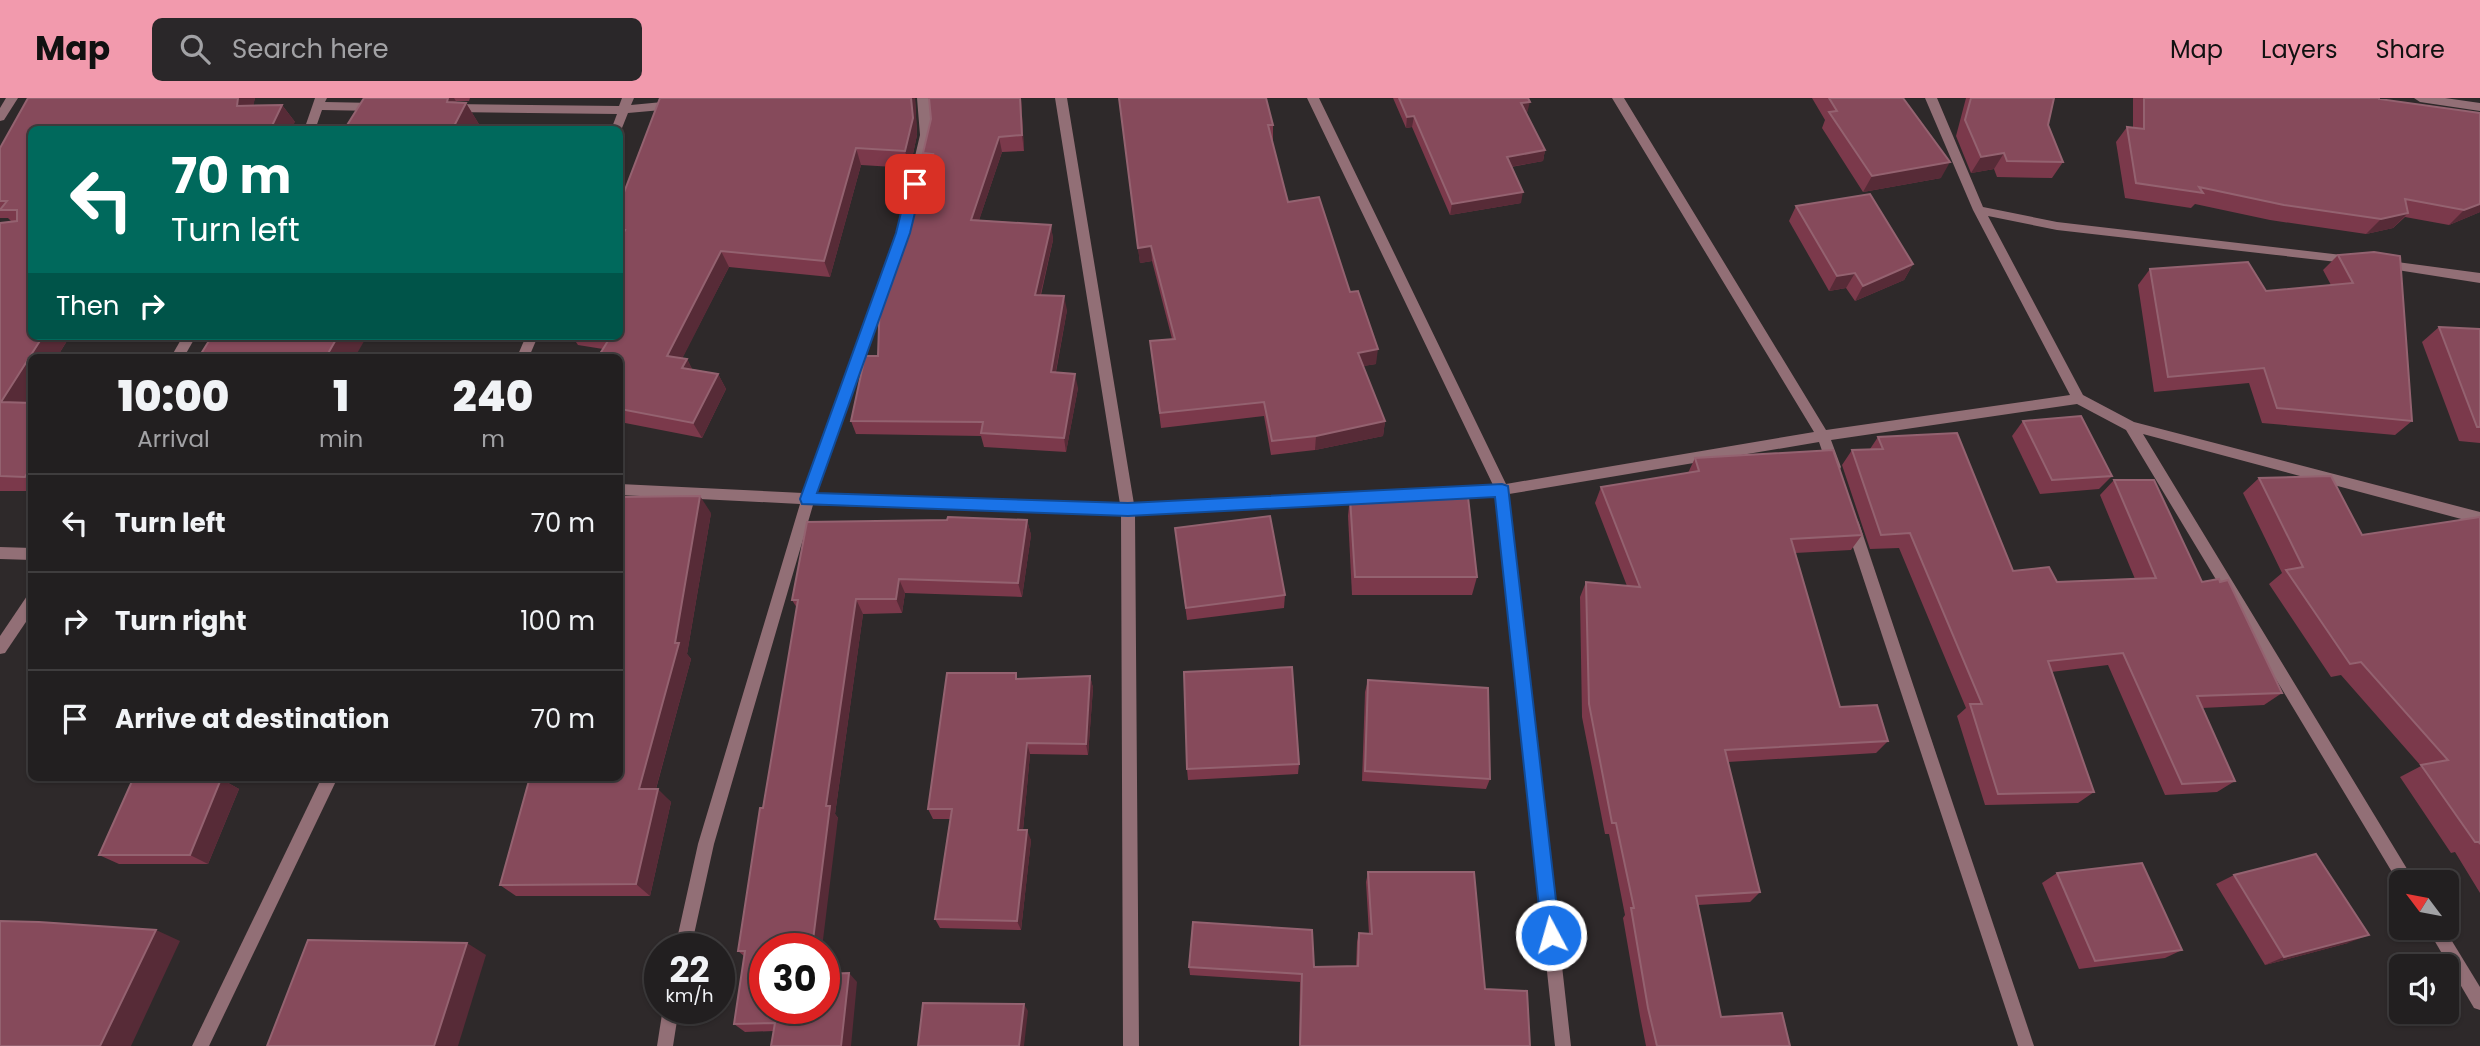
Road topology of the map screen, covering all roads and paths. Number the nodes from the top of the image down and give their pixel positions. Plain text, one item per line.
1 (12, 98) edge
2 (923, 98) edge
3 (1061, 98) edge
4 (1313, 98) edge
5 (1618, 98) edge
6 (1931, 98) edge
7 (2420, 98) edge
8 (320, 102) edge
9 (626, 104) edge
10 (690, 104) edge
11 (389, 107) edge
12 (2480, 107) edge
13 (444, 108) edge
14 (0, 117) edge
15 (311, 126) edge
16 (618, 126) edge
17 (1979, 209) junction
18 (2480, 278) edge
19 (2078, 399) junction
20 (2132, 426) junction
21 (1823, 436) junction
22 (1836, 475) edge
23 (623, 489) edge
24 (1502, 491) junction
25 (808, 499) junction
26 (1845, 502) edge
27 (1128, 510) junction
28 (2480, 518) edge
29 (0, 553) edge
30 (28, 554) edge
31 (28, 606) edge
32 (0, 648) edge
33 (328, 781) edge
34 (2400, 870) edge
35 (686, 933) edge
36 (2442, 940) edge
37 (2480, 1002) edge
38 (668, 1024) edge
39 (200, 1046) edge
40 (664, 1046) edge
41 (1131, 1046) edge
42 (1563, 1046) edge
43 (2026, 1046) edge

1 - 14 street
2 - 25 street
3 - 27 street
4 - 24 street
5 - 21 street
6 - 17 street
7 - 12 street
8 - 11 street
8 - 15 street
9 - 10 street
9 - 13 street
9 - 16 street
17 - 18 street
17 - 19 street
19 - 20 street
19 - 21 street
20 - 28 street
20 - 34 street
21 - 22 street
21 - 24 street
23 - 25 street
24 - 27 street
24 - 42 street
25 - 27 street
25 - 35 street
26 - 43 street
27 - 41 street
29 - 30 street
31 - 32 street
33 - 39 street
36 - 37 street
38 - 40 street

